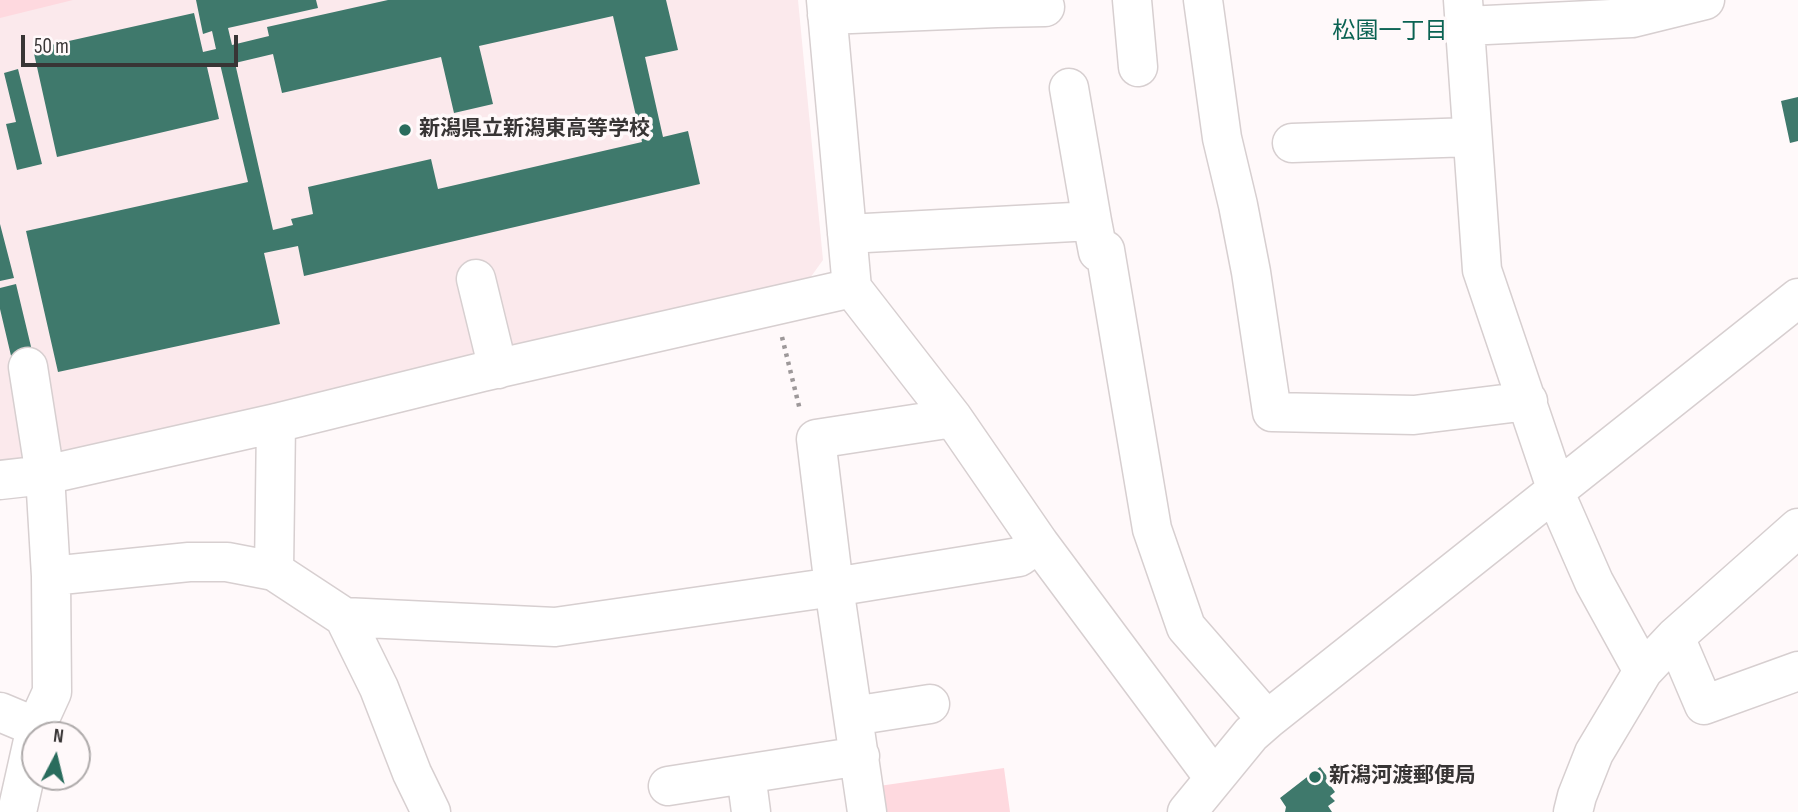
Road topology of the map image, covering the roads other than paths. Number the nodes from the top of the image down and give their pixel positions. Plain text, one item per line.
1 (1132, 0) edge
2 (1203, 0) edge
3 (1687, 2) edge
4 (997, 4) edge
5 (1045, 7) dead end
6 (827, 8) edge
7 (1570, 10) edge
8 (1465, 13) edge
9 (1138, 67) dead end
10 (1069, 88) dead end
11 (1472, 137) junction
12 (1292, 143) dead end
13 (1092, 221) junction
14 (847, 234) junction
15 (476, 279) dead end
16 (852, 288) junction
17 (1798, 298) edge
18 (28, 367) dead end
19 (498, 369) junction
20 (1528, 401) junction
21 (953, 418) junction
22 (276, 423) junction
23 (46, 475) junction
24 (0, 480) edge
25 (1556, 492) junction
26 (1798, 528) edge
27 (1039, 543) junction
28 (274, 571) junction
29 (51, 576) junction
30 (834, 587) junction
31 (344, 617) junction
32 (1675, 637) junction
33 (1643, 671) junction
34 (1798, 671) edge
35 (930, 705) dead end
36 (0, 712) edge
37 (853, 716) junction
38 (1267, 720) junction
39 (22, 721) edge
40 (39, 721) edge
41 (860, 756) junction
42 (746, 774) junction
43 (668, 786) dead end
44 (22, 791) edge
45 (1207, 799) edge
46 (17, 812) edge
47 (431, 812) edge
48 (751, 812) edge
49 (867, 812) edge
50 (1573, 812) edge

1 - 9 street
2 - 20 street
3 - 7 street
4 - 5 street
4 - 6 street
6 - 14 street
7 - 8 street
8 - 11 street
10 - 13 street
11 - 12 street
11 - 20 street
13 - 14 street
13 - 38 street
14 - 16 street
15 - 19 street
16 - 19 street
16 - 21 street
17 - 25 street
18 - 23 street
19 - 22 street
20 - 25 street
21 - 27 street
21 - 30 street
22 - 23 street
22 - 28 street
23 - 24 street
23 - 29 street
25 - 33 street
25 - 38 street
26 - 32 street
27 - 30 street
27 - 45 street
28 - 29 street
28 - 31 street
29 - 40 street
30 - 31 street
30 - 37 street
31 - 47 street
32 - 33 street
32 - 34 street
33 - 50 street
35 - 37 street
36 - 39 street
37 - 41 street
38 - 45 street
41 - 42 street
41 - 49 street
42 - 43 street
42 - 48 street
44 - 46 street

